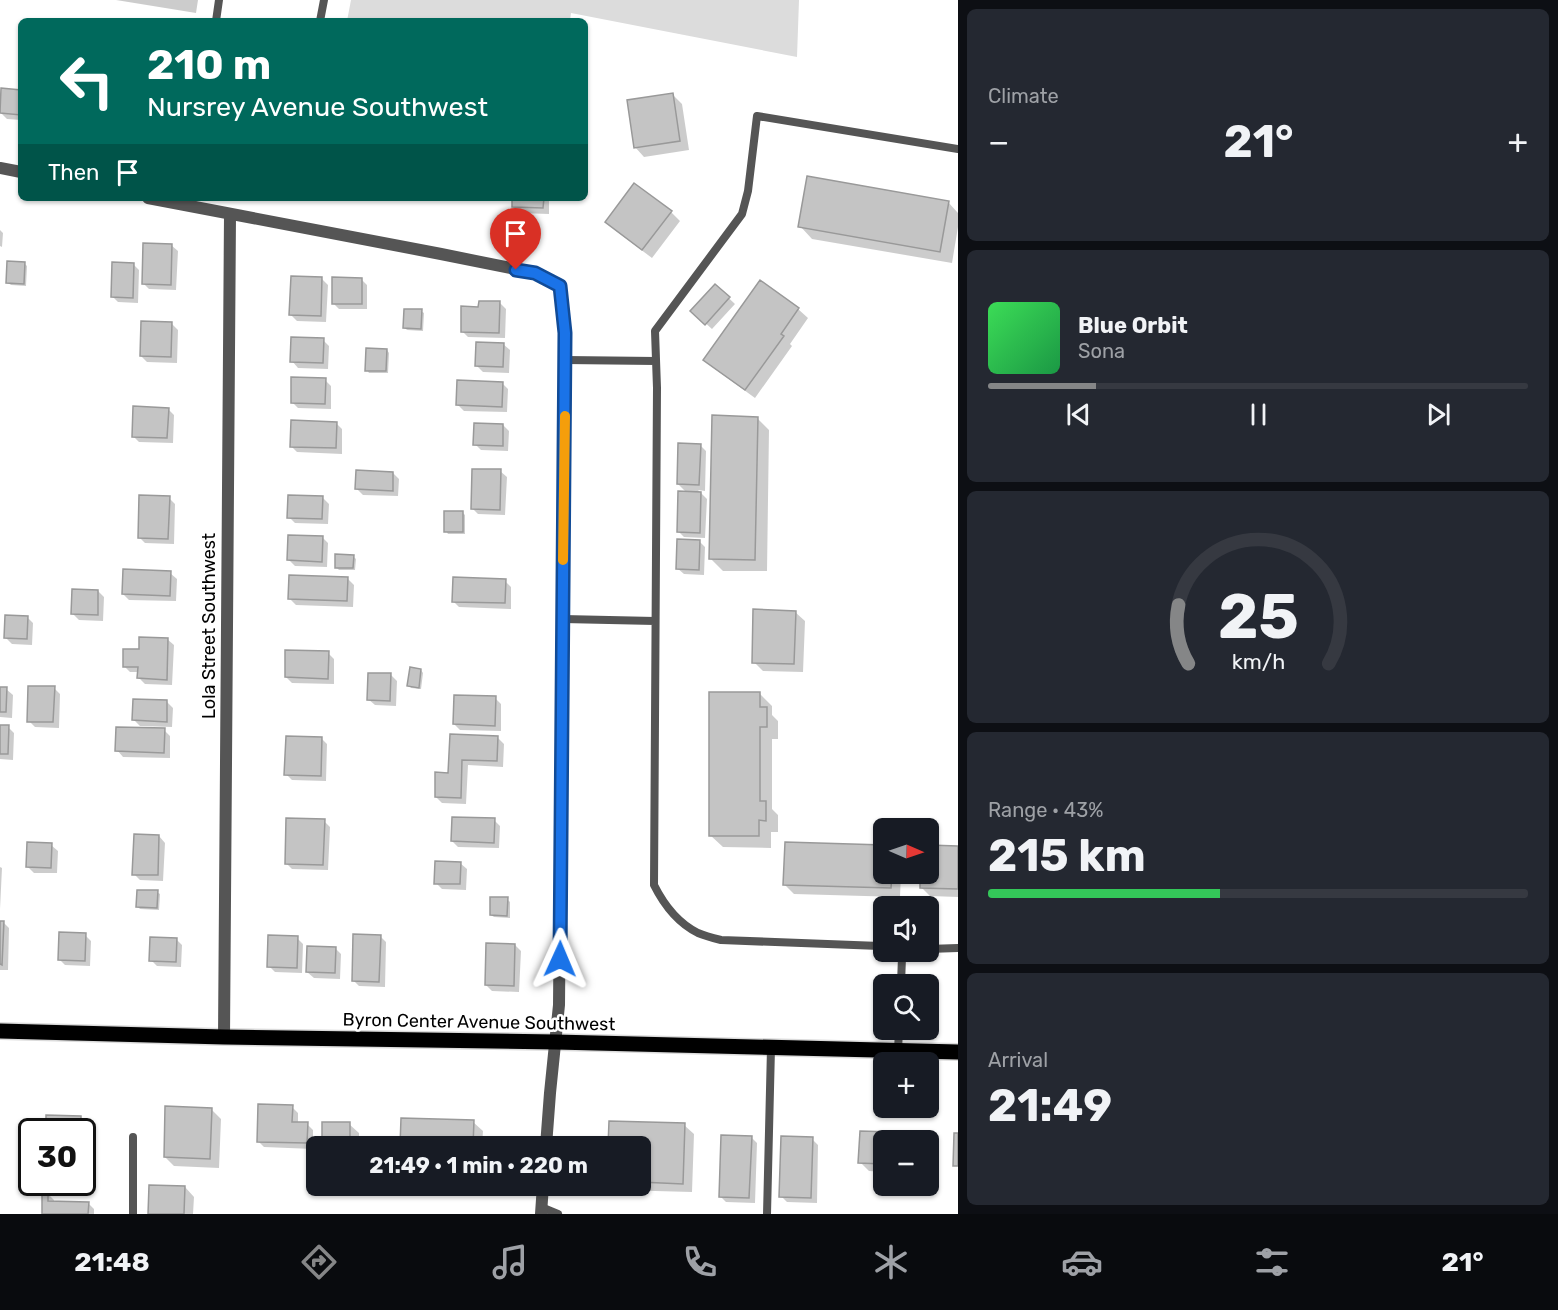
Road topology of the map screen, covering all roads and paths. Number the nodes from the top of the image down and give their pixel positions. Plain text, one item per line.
1 (219, 0) edge
2 (324, 0) edge
3 (216, 18) edge
4 (321, 18) edge
5 (958, 149) edge
6 (0, 168) edge
7 (18, 171) edge
8 (162, 201) edge
9 (230, 215) junction
10 (565, 360) junction
11 (656, 361) junction
12 (562, 619) junction
13 (655, 621) junction
14 (873, 946) edge
15 (958, 948) edge
16 (939, 949) edge
17 (0, 1031) edge
18 (224, 1037) junction
19 (898, 1040) edge
20 (556, 1042) junction
21 (771, 1048) junction
22 (898, 1051) junction
23 (958, 1052) edge
24 (547, 1136) edge
25 (133, 1137) dead end
26 (542, 1196) edge
27 (541, 1211) edge
28 (133, 1214) edge
29 (558, 1214) edge
30 (766, 1214) edge

1 - 3 lane
2 - 4 lane
5 - 11 lane
6 - 7 street
8 - 9 street
9 - 10 street
9 - 18 street, Lola Street Southwest
10 - 11 lane
10 - 12 street
11 - 13 lane
12 - 13 lane
12 - 20 street
13 - 14 lane
15 - 16 lane
17 - 18 main road, Byron Center Avenue Southwest
18 - 20 main road, Byron Center Avenue Southwest
19 - 22 lane
20 - 21 main road, Byron Center Avenue Southwest
20 - 24 street
21 - 22 main road, Byron Center Avenue Southwest
21 - 30 lane
22 - 23 main road, Byron Center Avenue Southwest
25 - 28 lane
26 - 27 street
27 - 29 lane

